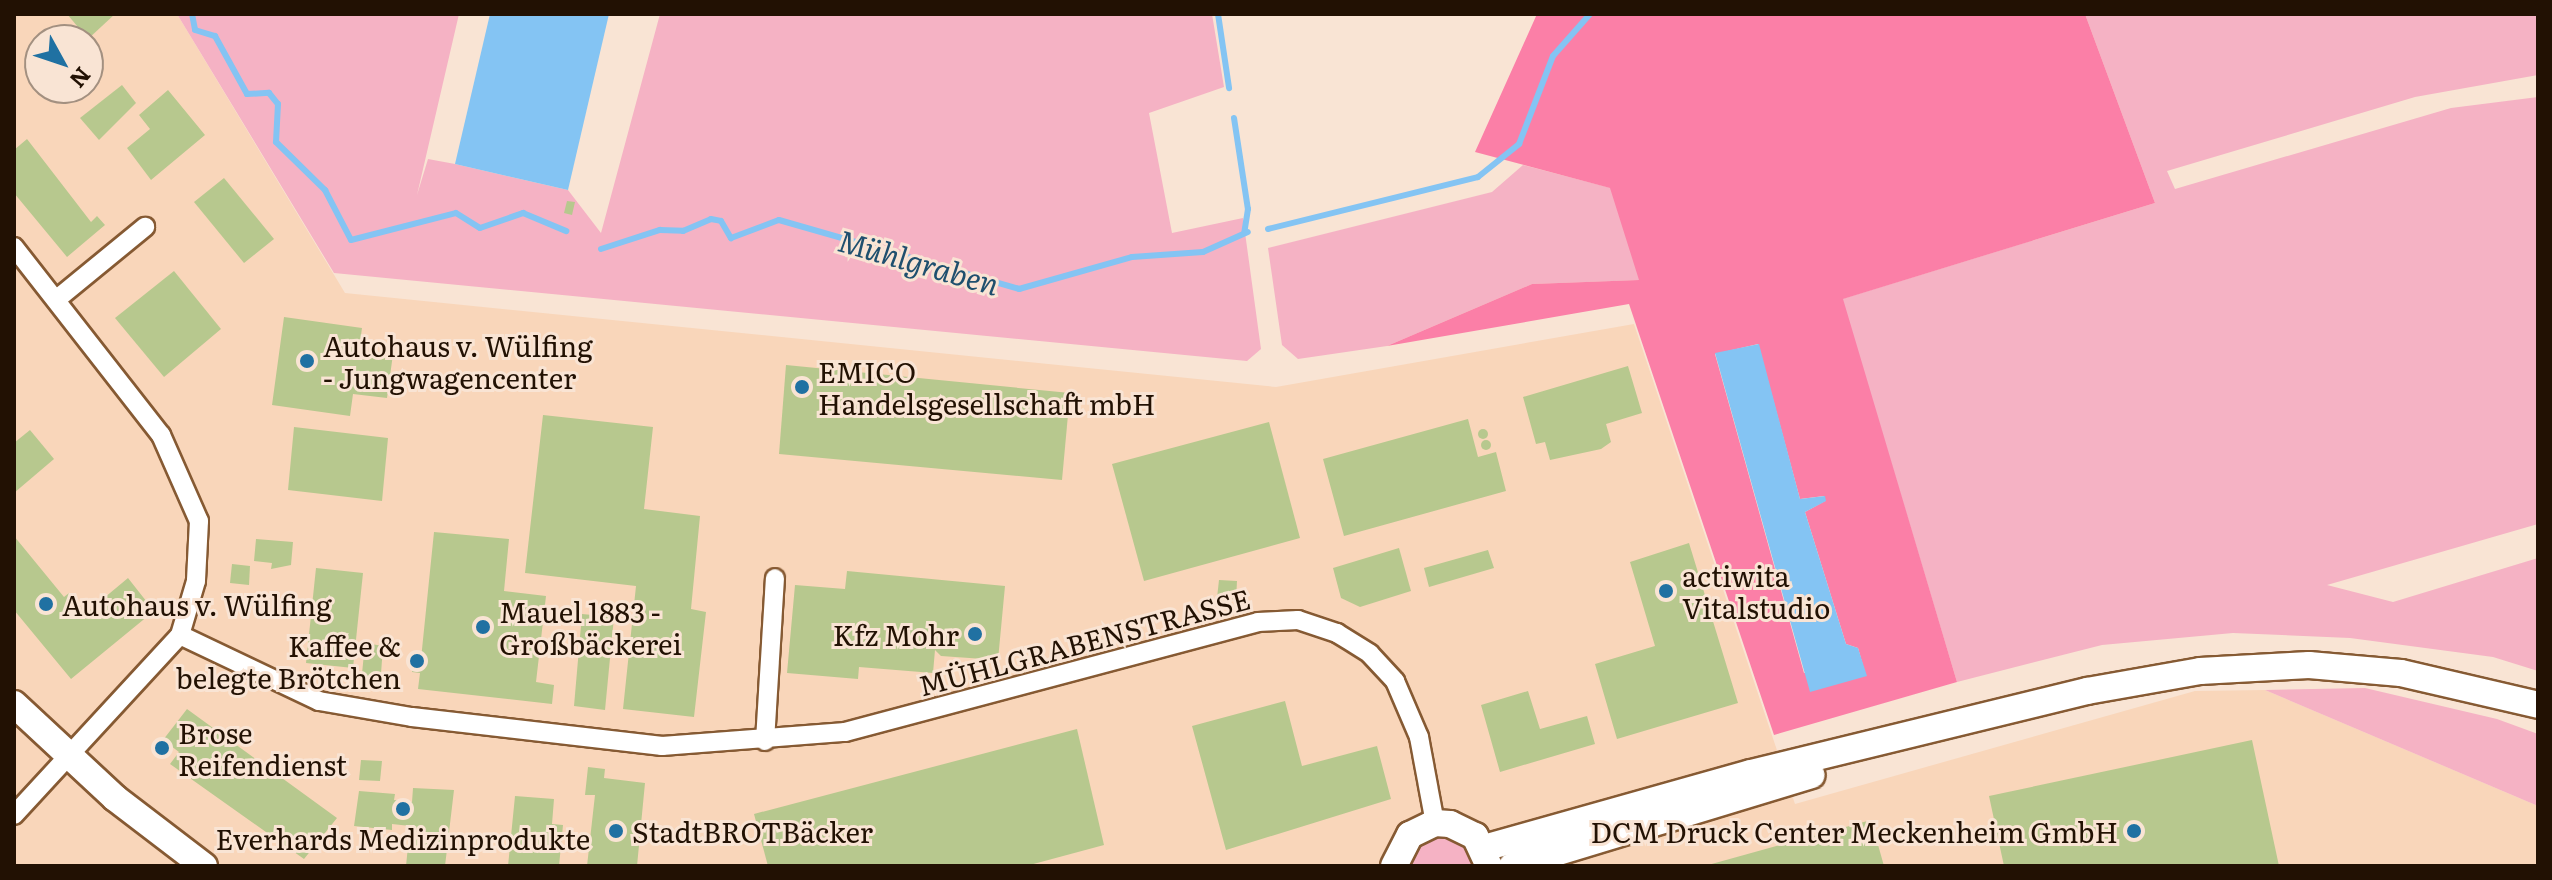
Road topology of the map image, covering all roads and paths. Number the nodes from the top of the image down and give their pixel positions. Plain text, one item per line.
1 (145, 227) dead end
2 (14, 247) edge
3 (57, 299) junction
4 (775, 578) dead end
5 (180, 635) junction
6 (14, 704) edge
7 (2538, 705) edge
8 (1959, 726) junction
9 (765, 741) junction
10 (68, 755) junction
11 (14, 815) edge
12 (1435, 823) junction
13 (1486, 857) edge
14 (204, 866) edge
15 (1394, 866) edge
16 (1512, 866) edge

1 - 3 street
2 - 3 street
3 - 5 street
4 - 9 street
5 - 9 street, MÜHLGRABENSTRASSE
5 - 10 street
6 - 10 main road
7 - 8 main road
8 - 13 main road
8 - 16 main road
9 - 12 street, MÜHLGRABENSTRASSE
10 - 11 street
10 - 14 main road
12 - 13 main road
12 - 15 main road

